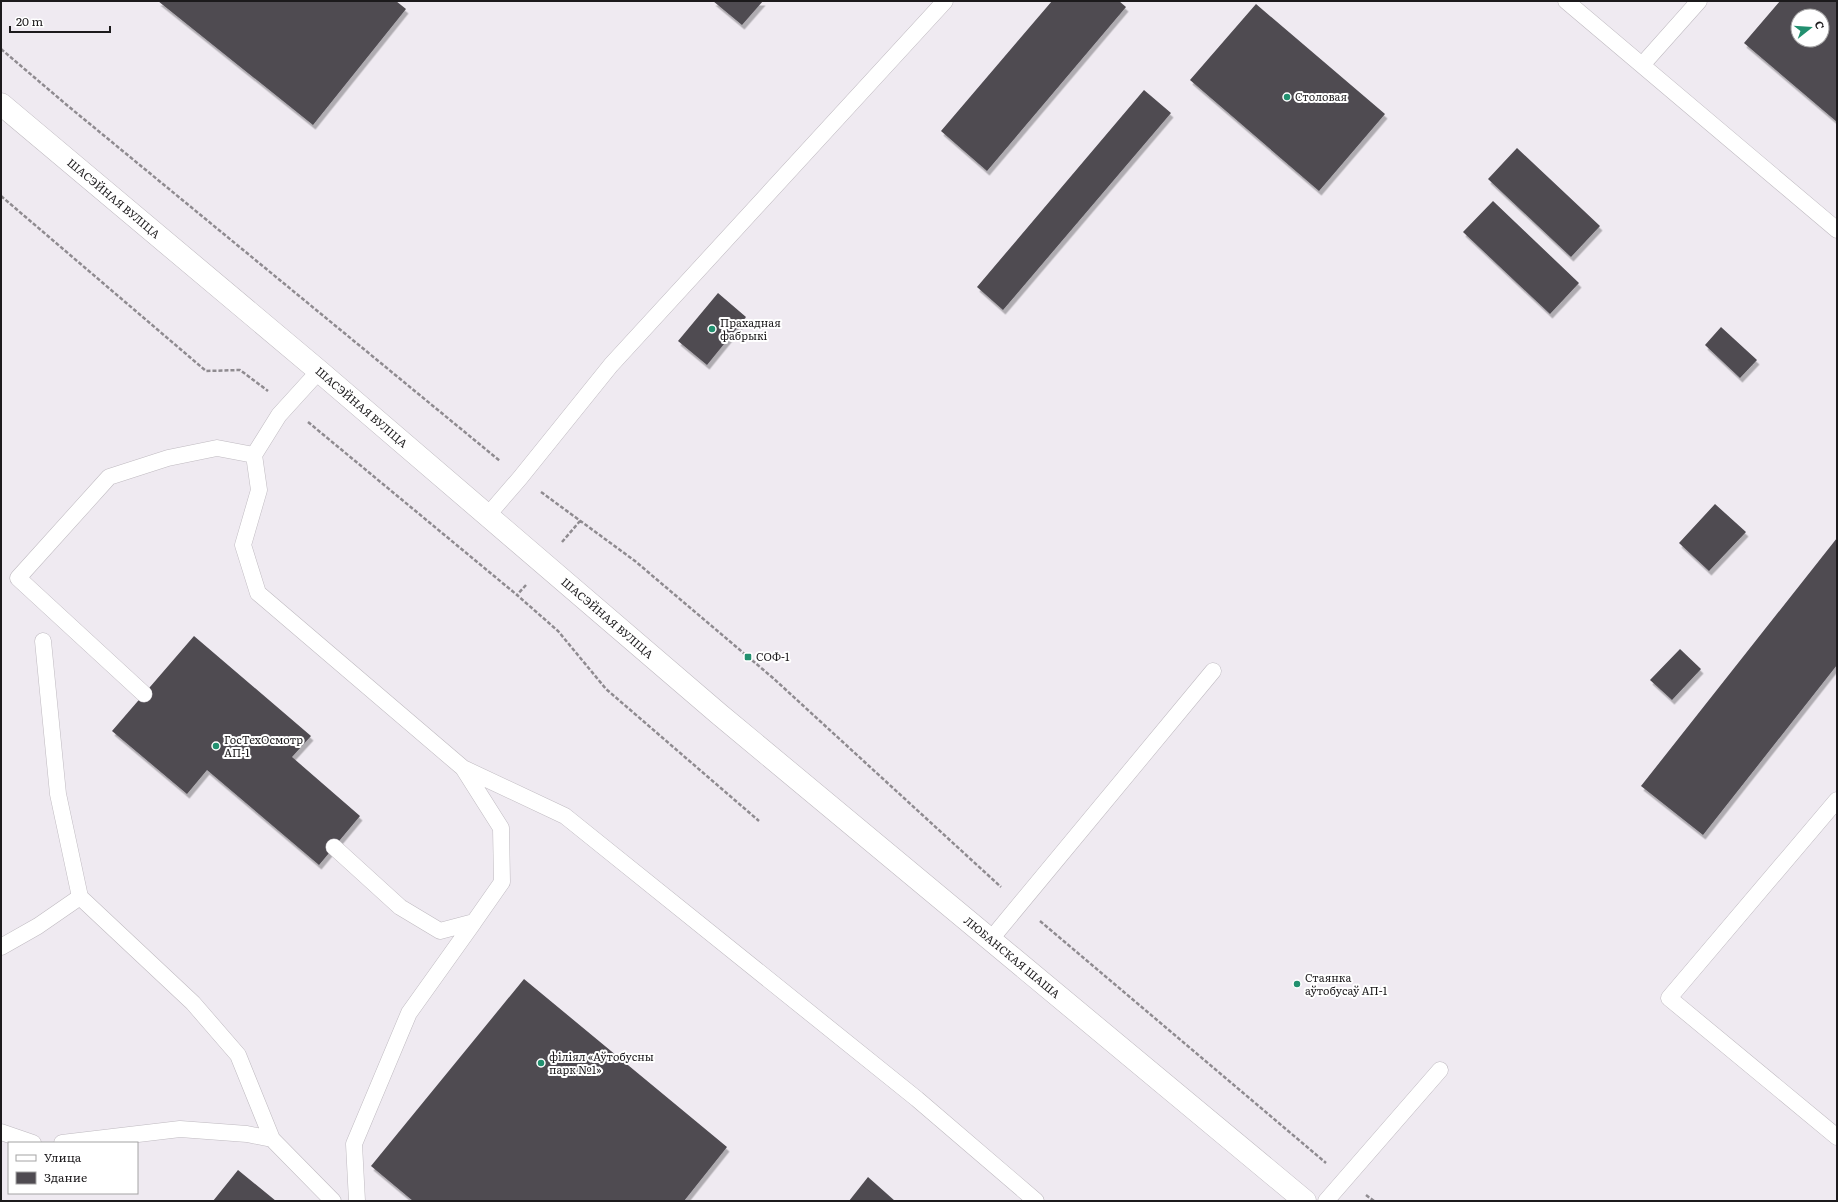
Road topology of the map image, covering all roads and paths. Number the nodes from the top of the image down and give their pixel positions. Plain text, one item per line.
1 (945, 1) edge
2 (1566, 1) edge
3 (1699, 1) edge
4 (1, 49) edge
5 (1642, 65) junction
6 (1, 104) edge
7 (1, 196) edge
8 (1837, 230) edge
9 (320, 371) junction
10 (288, 406) junction
11 (254, 455) junction
12 (520, 478) junction
13 (488, 515) junction
14 (580, 521) junction
15 (544, 563) junction
16 (517, 595) junction
17 (43, 642) dead end
18 (1213, 671) dead end
19 (144, 694) dead end
20 (719, 714) joint
21 (463, 768) junction
22 (1837, 800) edge
23 (760, 821) dead end
24 (334, 847) dead end
25 (80, 897) junction
26 (1021, 905) junction
27 (474, 922) junction
28 (992, 939) junction
29 (1, 947) edge
30 (1440, 1070) dead end
31 (1, 1132) edge
32 (1837, 1136) edge
33 (272, 1139) junction
34 (30, 1142) edge
35 (70, 1142) edge
36 (1345, 1179) junction
37 (334, 1201) edge
38 (357, 1201) edge
39 (1036, 1201) edge
40 (1305, 1201) edge
41 (1326, 1201) edge
42 (1374, 1201) edge

1 - 12 lane
2 - 5 lane
3 - 5 lane
4 - 12 path
5 - 8 lane
6 - 9 main road, ШАСЭЙНАЯ ВУЛІЦА
7 - 10 path
9 - 10 lane
9 - 13 main road, ШАСЭЙНАЯ ВУЛІЦА
10 - 11 lane
10 - 16 path
11 - 19 lane
11 - 21 lane
12 - 13 lane
12 - 14 path
13 - 15 main road, ШАСЭЙНАЯ ВУЛІЦА
14 - 15 path
14 - 26 path
15 - 16 path
15 - 20 main road, ШАСЭЙНАЯ ВУЛІЦА
16 - 23 path
17 - 25 lane
18 - 26 lane
20 - 28 main road, ЛЮБАНСКАЯ ШАША
21 - 27 lane
21 - 39 lane
22 - 32 lane
24 - 27 lane
25 - 29 lane
25 - 33 lane
26 - 28 lane
26 - 36 path
27 - 38 lane
28 - 40 main road, ЛЮБАНСКАЯ ШАША
30 - 36 lane
31 - 34 lane
33 - 35 lane
33 - 37 lane
36 - 41 lane
36 - 42 path

